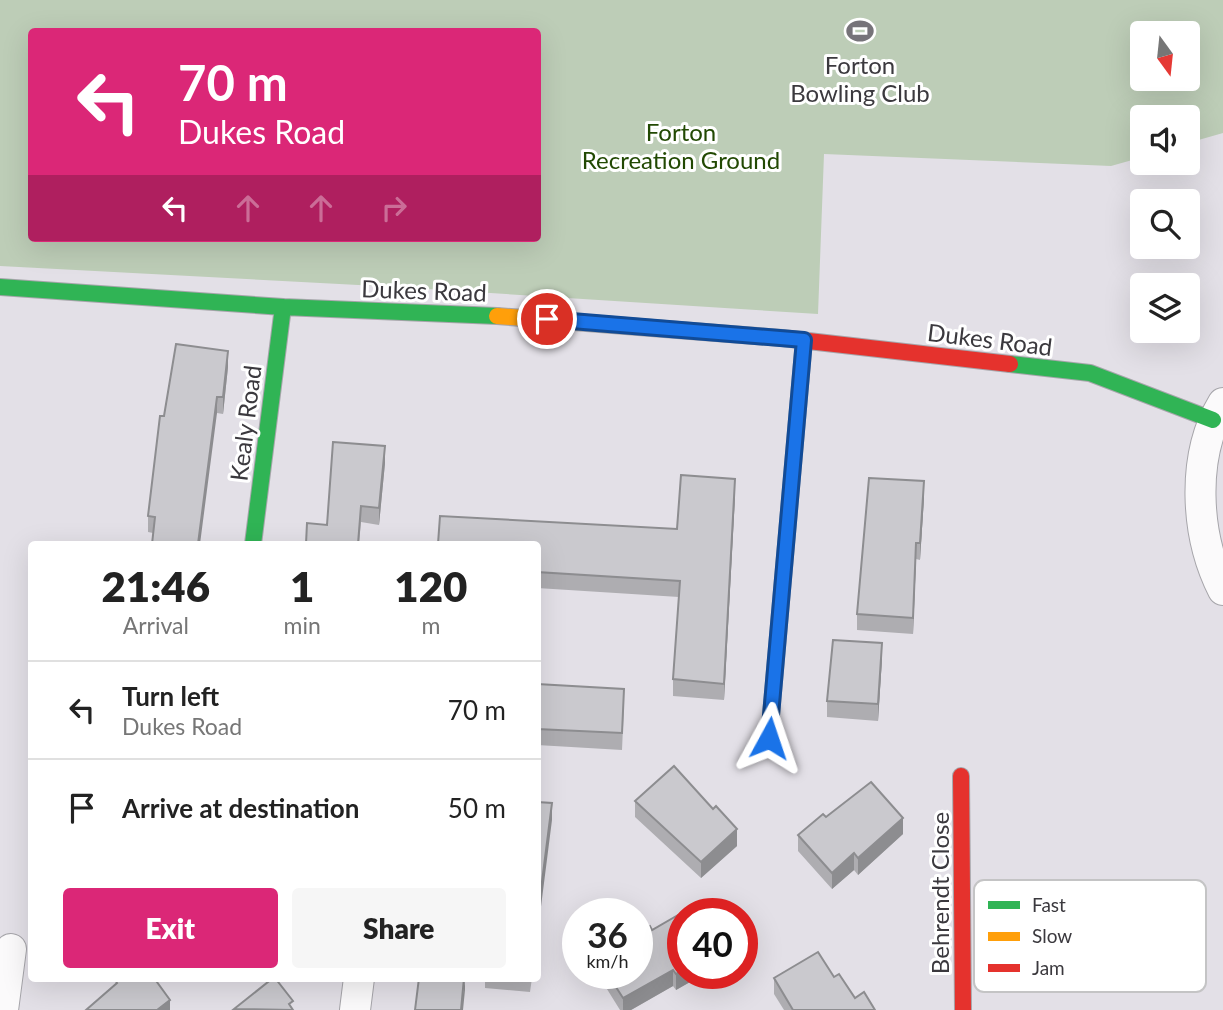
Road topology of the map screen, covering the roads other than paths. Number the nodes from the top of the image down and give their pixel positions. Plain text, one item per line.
1 (0, 287) edge
2 (283, 307) junction
3 (804, 340) junction
4 (1218, 411) edge
5 (253, 541) edge
6 (1223, 590) edge
7 (769, 738) dead end
8 (961, 776) dead end
9 (11, 949) dead end
10 (358, 982) edge
11 (3, 1010) edge
12 (355, 1010) edge
13 (963, 1010) edge

1 - 2 street, Dukes Road
2 - 3 street, Dukes Road
2 - 5 street, Kealy Road
3 - 4 street, Dukes Road
3 - 7 street
4 - 6 street
8 - 13 street, Behrendt Close
9 - 11 street
10 - 12 street

